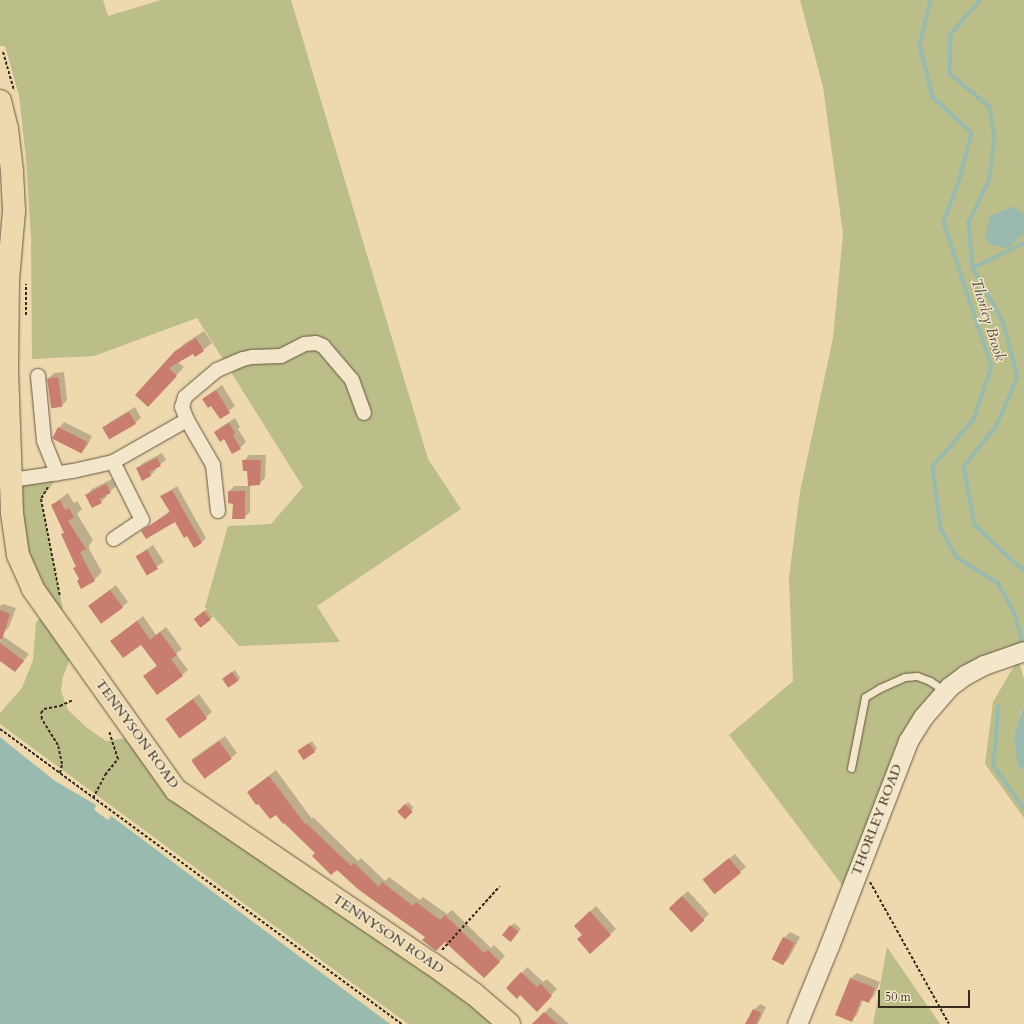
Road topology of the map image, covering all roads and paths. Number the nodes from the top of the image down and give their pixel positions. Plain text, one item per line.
1 (0, 101) edge
2 (4, 369) edge
3 (38, 376) dead end
4 (364, 413) dead end
5 (187, 420) junction
6 (113, 462) junction
7 (60, 473) junction
8 (12, 480) junction
9 (218, 511) dead end
10 (114, 538) dead end
11 (54, 621) junction
12 (1016, 654) edge
13 (945, 691) junction
14 (73, 700) dead end
15 (0, 729) edge
16 (109, 731) dead end
17 (851, 768) dead end
18 (60, 774) junction
19 (93, 798) junction
20 (854, 881) junction
21 (500, 886) dead end
22 (431, 963) junction
23 (402, 1024) edge
24 (509, 1024) edge
25 (797, 1024) edge
26 (949, 1024) edge

1 - 2 main road, TENNYSON ROAD
2 - 8 main road, TENNYSON ROAD
3 - 7 street
4 - 5 street
5 - 6 street
5 - 9 street
6 - 7 street
6 - 10 street
7 - 8 street
7 - 11 path
8 - 11 main road, TENNYSON ROAD
11 - 22 main road, TENNYSON ROAD
12 - 13 main road, THORLEY ROAD
13 - 17 lane
13 - 20 main road, THORLEY ROAD
14 - 18 path
15 - 18 path
16 - 19 path
18 - 19 path
19 - 23 path
20 - 25 main road, THORLEY ROAD
20 - 26 path
21 - 22 path
22 - 24 main road, TENNYSON ROAD

